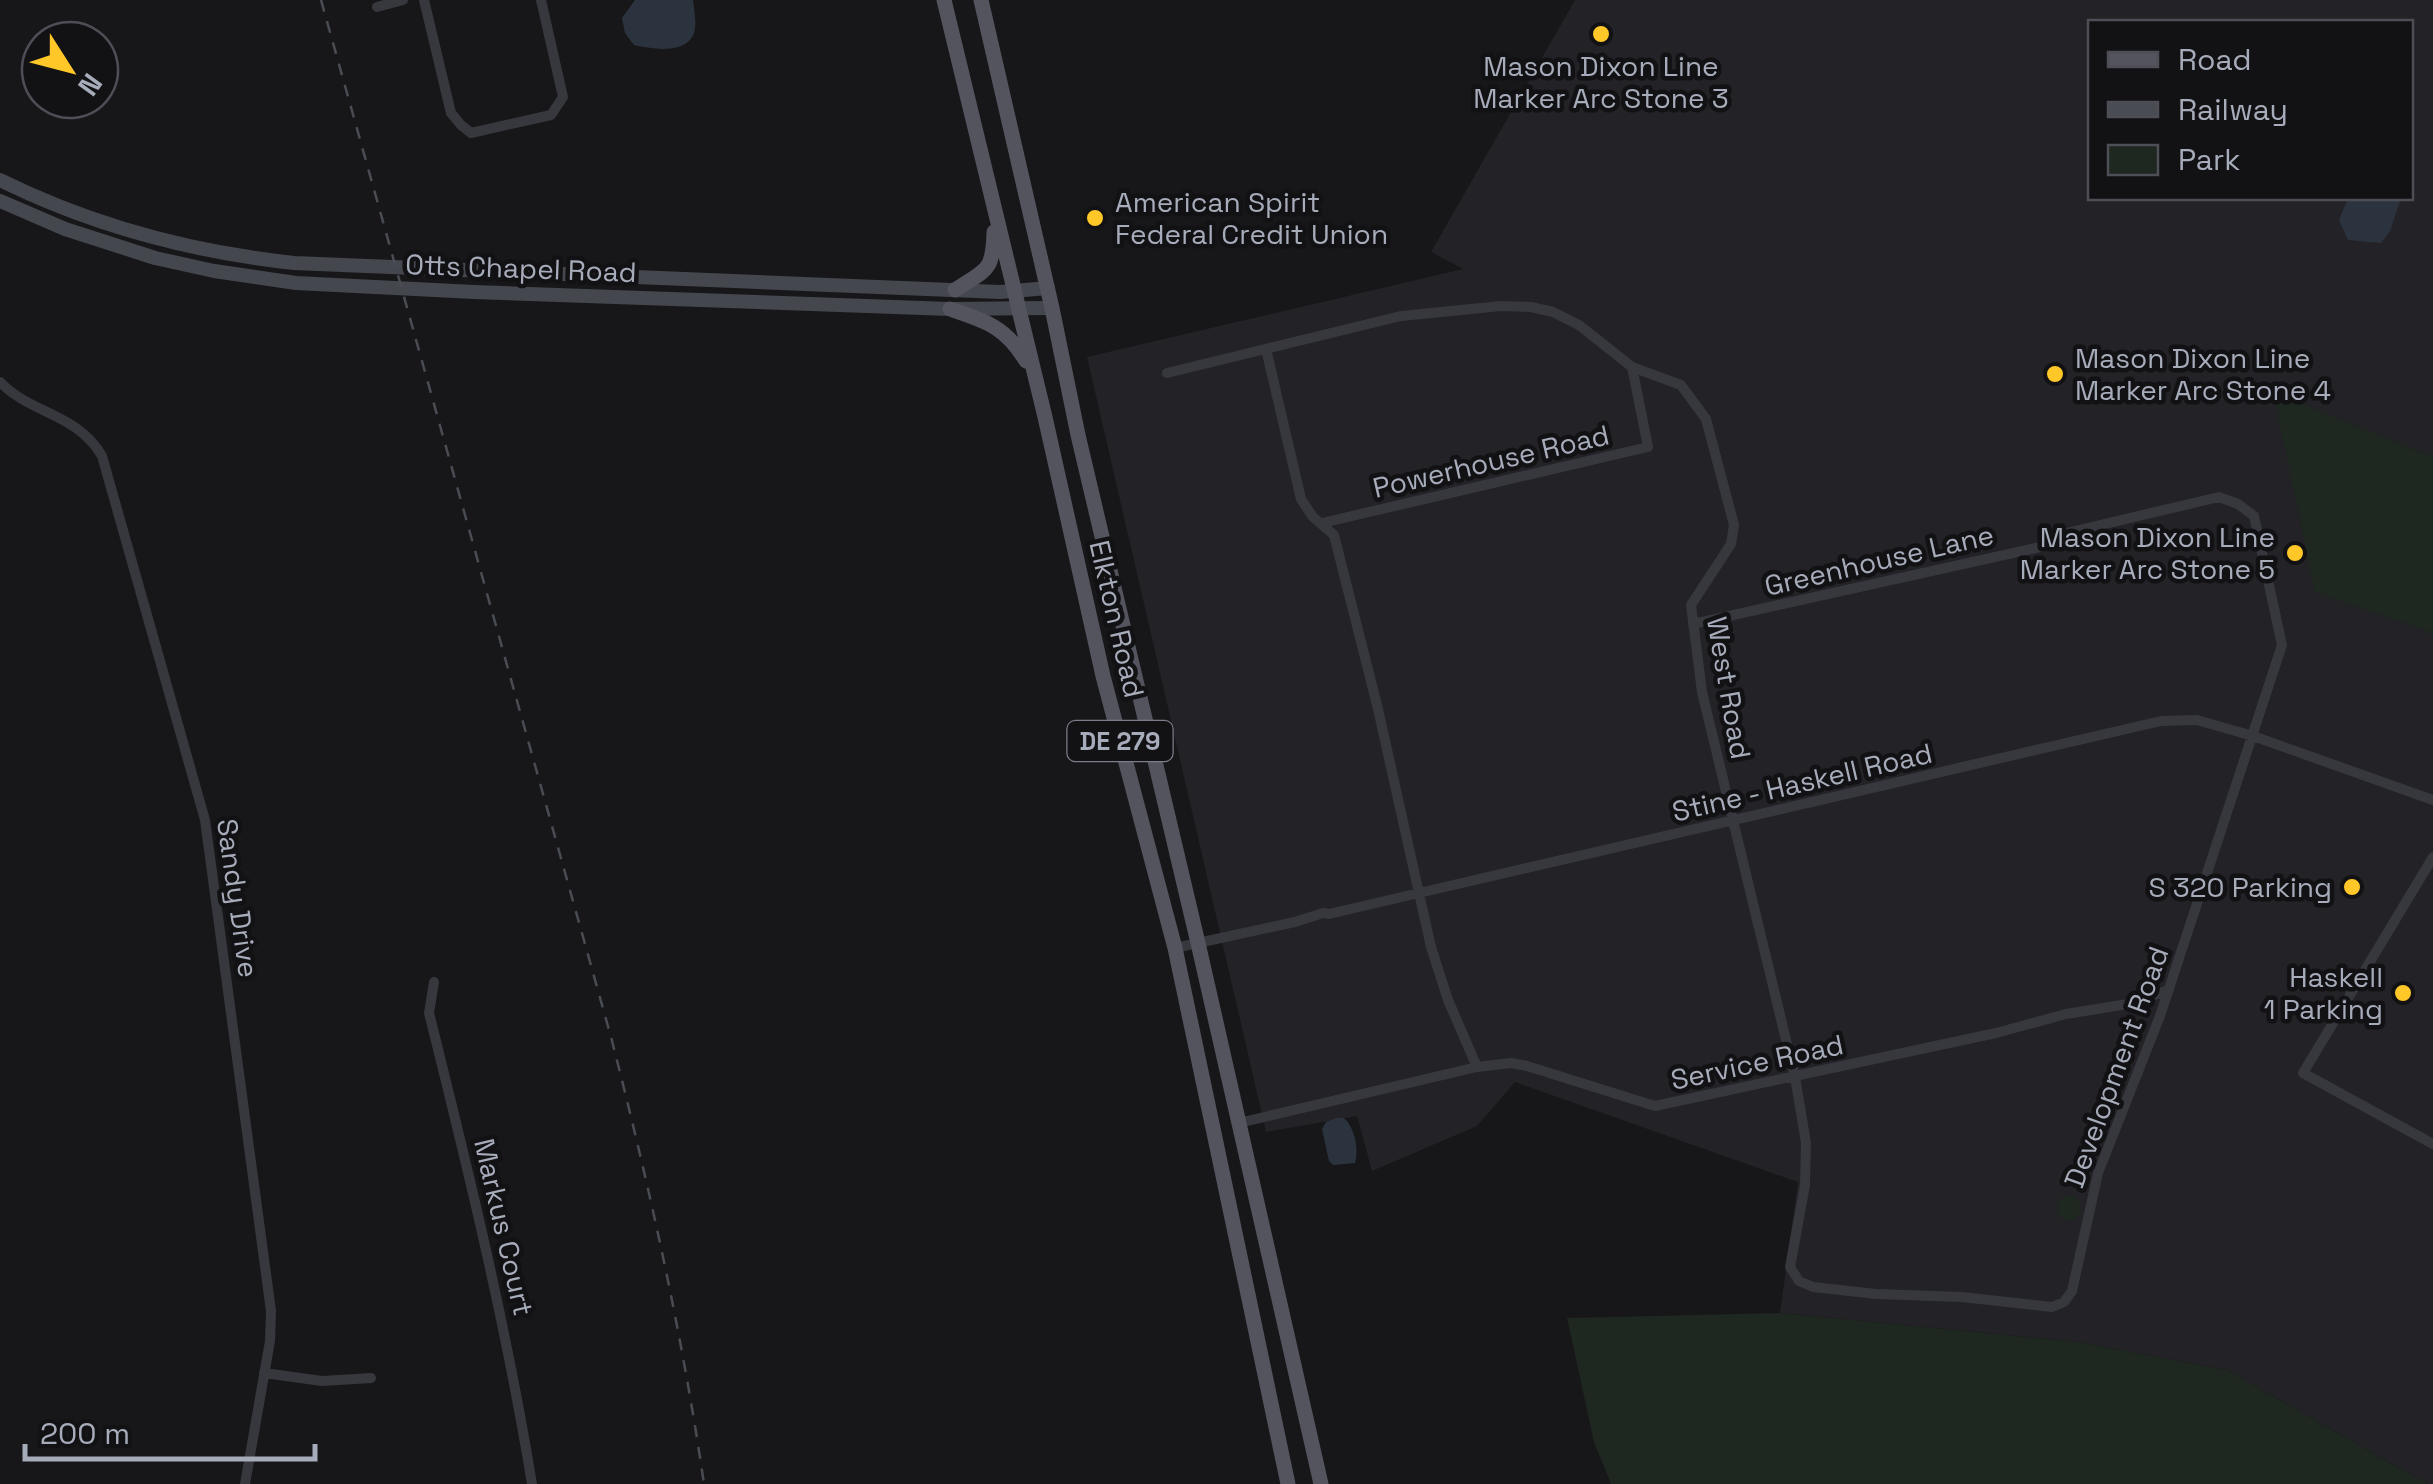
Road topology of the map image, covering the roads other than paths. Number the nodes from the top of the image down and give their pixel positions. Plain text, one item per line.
1 (403, 0) edge
2 (424, 0) edge
3 (541, 0) edge
4 (944, 0) edge
5 (981, 0) edge
6 (377, 8) dead end
7 (0, 180) edge
8 (0, 204) edge
9 (994, 213) junction
10 (1048, 288) junction
11 (956, 290) junction
12 (1016, 300) junction
13 (1052, 308) junction
14 (950, 309) junction
15 (1266, 349) junction
16 (1632, 367) junction
17 (1167, 373) dead end
18 (1035, 378) junction
19 (0, 382) edge
20 (1322, 523) junction
21 (1693, 624) junction
22 (2253, 736) junction
23 (2433, 800) edge
24 (1734, 821) junction
25 (2433, 857) edge
26 (1419, 894) junction
27 (1198, 943) junction
28 (1175, 948) junction
29 (434, 982) dead end
30 (2169, 990) junction
31 (1477, 1068) junction
32 (1795, 1077) junction
33 (1239, 1123) junction
34 (2433, 1144) edge
35 (264, 1373) junction
36 (370, 1378) dead end
37 (244, 1484) edge
38 (532, 1484) edge
39 (1288, 1484) edge
40 (1321, 1484) edge

1 - 6 street
2 - 3 street
4 - 9 main road, Elkton Road / DE 279
5 - 10 main road, Elkton Road / DE 279
7 - 11 main road, Otts Chapel Road
8 - 14 main road, Otts Chapel Road
9 - 11 main road
9 - 12 main road, Elkton Road / DE 279
10 - 12 main road, Otts Chapel Road
10 - 13 main road, Elkton Road / DE 279
11 - 12 main road, Otts Chapel Road
12 - 13 main road, Otts Chapel Road
12 - 14 main road, Otts Chapel Road
12 - 18 main road, Elkton Road / DE 279
13 - 27 main road, Elkton Road / DE 279
14 - 18 main road
15 - 16 street, West Road
15 - 17 street, West Road
15 - 20 street
16 - 20 street, Powerhouse Road
16 - 21 street, West Road
18 - 28 main road, Elkton Road / DE 279
19 - 35 street, Sandy Drive
20 - 26 street
21 - 22 street, Greenhouse Lane
21 - 24 street, West Road
22 - 23 street, Stine - Haskell Road
22 - 24 street, Stine - Haskell Road
22 - 30 street, Development Road
24 - 26 street, Stine - Haskell Road
24 - 32 street, West Road
25 - 34 street
26 - 27 street, Stine - Haskell Road
26 - 31 street
27 - 28 street, Stine - Haskell Road
27 - 33 main road, Elkton Road / DE 279
28 - 39 main road, Elkton Road / DE 279
29 - 38 street, Markus Court
30 - 32 street, Service Road
30 - 32 street, Development Road
31 - 32 street, Service Road
31 - 33 street, Service Road
33 - 40 main road, Elkton Road / DE 279
35 - 36 street
35 - 37 street, Sandy Drive

